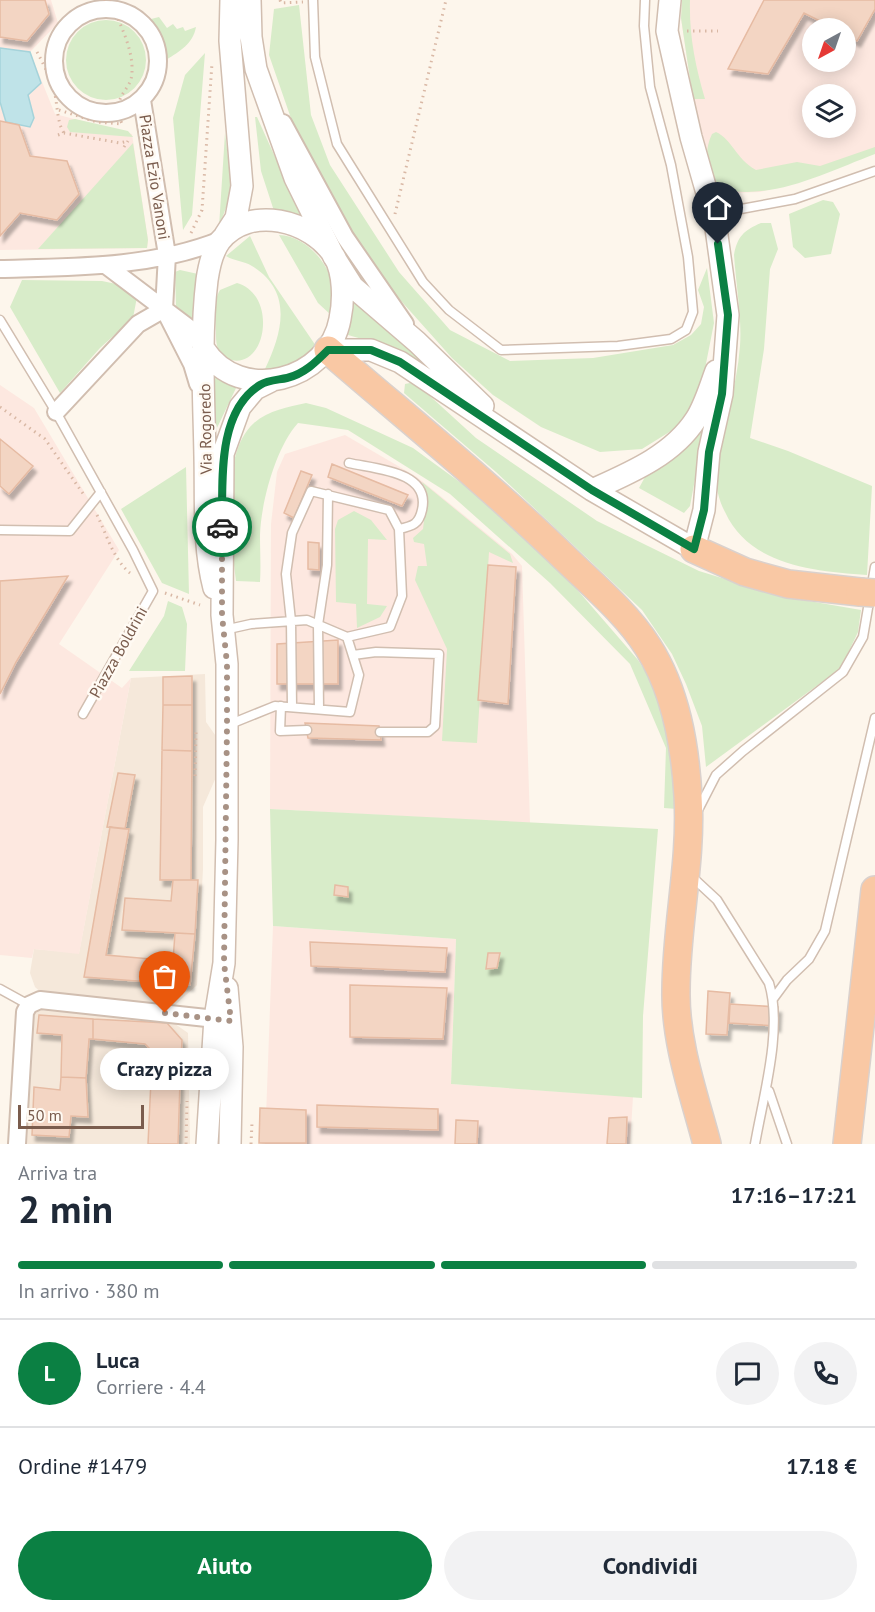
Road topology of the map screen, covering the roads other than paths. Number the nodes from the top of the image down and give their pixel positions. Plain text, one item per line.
1 (645, 0) edge
2 (670, 0) edge
3 (313, 1) edge
4 (246, 2) edge
5 (107, 4) edge
6 (256, 69) junction
7 (142, 100) junction
8 (875, 171) edge
9 (713, 214) junction
10 (221, 240) junction
11 (167, 255) junction
12 (107, 266) junction
13 (337, 266) junction
14 (0, 268) edge
15 (164, 309) junction
16 (0, 320) edge
17 (417, 342) junction
18 (204, 349) junction
19 (328, 350) junction
20 (724, 354) junction
21 (271, 381) junction
22 (204, 405) junction
23 (56, 412) junction
24 (533, 451) junction
25 (349, 463) dead end
26 (592, 490) junction
27 (101, 492) junction
28 (328, 494) junction
29 (399, 529) junction
30 (0, 530) edge
31 (694, 549) junction
32 (875, 567) edge
33 (867, 592) edge
34 (291, 621) junction
35 (223, 622) junction
36 (318, 625) junction
37 (347, 637) junction
38 (353, 655) junction
39 (281, 706) junction
40 (292, 707) junction
41 (319, 710) junction
42 (83, 714) dead end
43 (875, 718) edge
44 (227, 725) junction
45 (307, 730) dead end
46 (380, 732) dead end
47 (690, 837) junction
48 (687, 873) junction
49 (875, 890) edge
50 (0, 989) edge
51 (773, 999) junction
52 (29, 1005) junction
53 (223, 1019) junction
54 (768, 1088) junction
55 (17, 1144) edge
56 (207, 1144) edge
57 (230, 1144) edge
58 (707, 1144) edge
59 (754, 1144) edge
60 (787, 1144) edge
61 (847, 1144) edge

1 - 3 lane
2 - 9 street
4 - 6 street
4 - 10 street
5 - 7 street
5 - 7 street
6 - 13 street
6 - 17 street
7 - 11 street, Piazza Ezio Vanoni
8 - 9 lane
9 - 20 street
10 - 11 street
10 - 13 street
10 - 18 street
11 - 12 street
11 - 15 street, Piazza Ezio Vanoni
12 - 14 street
12 - 15 street
13 - 17 street
13 - 19 street
15 - 18 street
15 - 22 street
15 - 23 street
16 - 23 lane
17 - 24 street
18 - 21 street
18 - 22 street, Via Rogoredo
19 - 21 street
19 - 24 street
19 - 47 highway
20 - 26 street
20 - 31 street
21 - 35 street, Via Rogoredo
22 - 35 street, Via Rogoredo
23 - 27 lane
24 - 26 street
25 - 29 lane
26 - 31 street
27 - 30 lane
27 - 42 lane, Piazza Boldrini
28 - 29 lane
28 - 34 lane
28 - 36 lane
29 - 37 lane
31 - 33 highway
32 - 47 lane
34 - 35 lane
34 - 36 lane
34 - 40 lane
35 - 44 street
36 - 37 lane
36 - 41 lane
37 - 38 lane
38 - 41 lane
38 - 46 lane
39 - 40 lane
39 - 44 lane
39 - 45 lane
40 - 41 lane
43 - 51 lane
44 - 53 street
47 - 48 highway
48 - 51 lane
48 - 58 highway
49 - 61 highway
50 - 52 lane
51 - 54 lane
52 - 53 street
52 - 55 street
53 - 56 street
53 - 57 street
54 - 59 lane
54 - 60 lane

